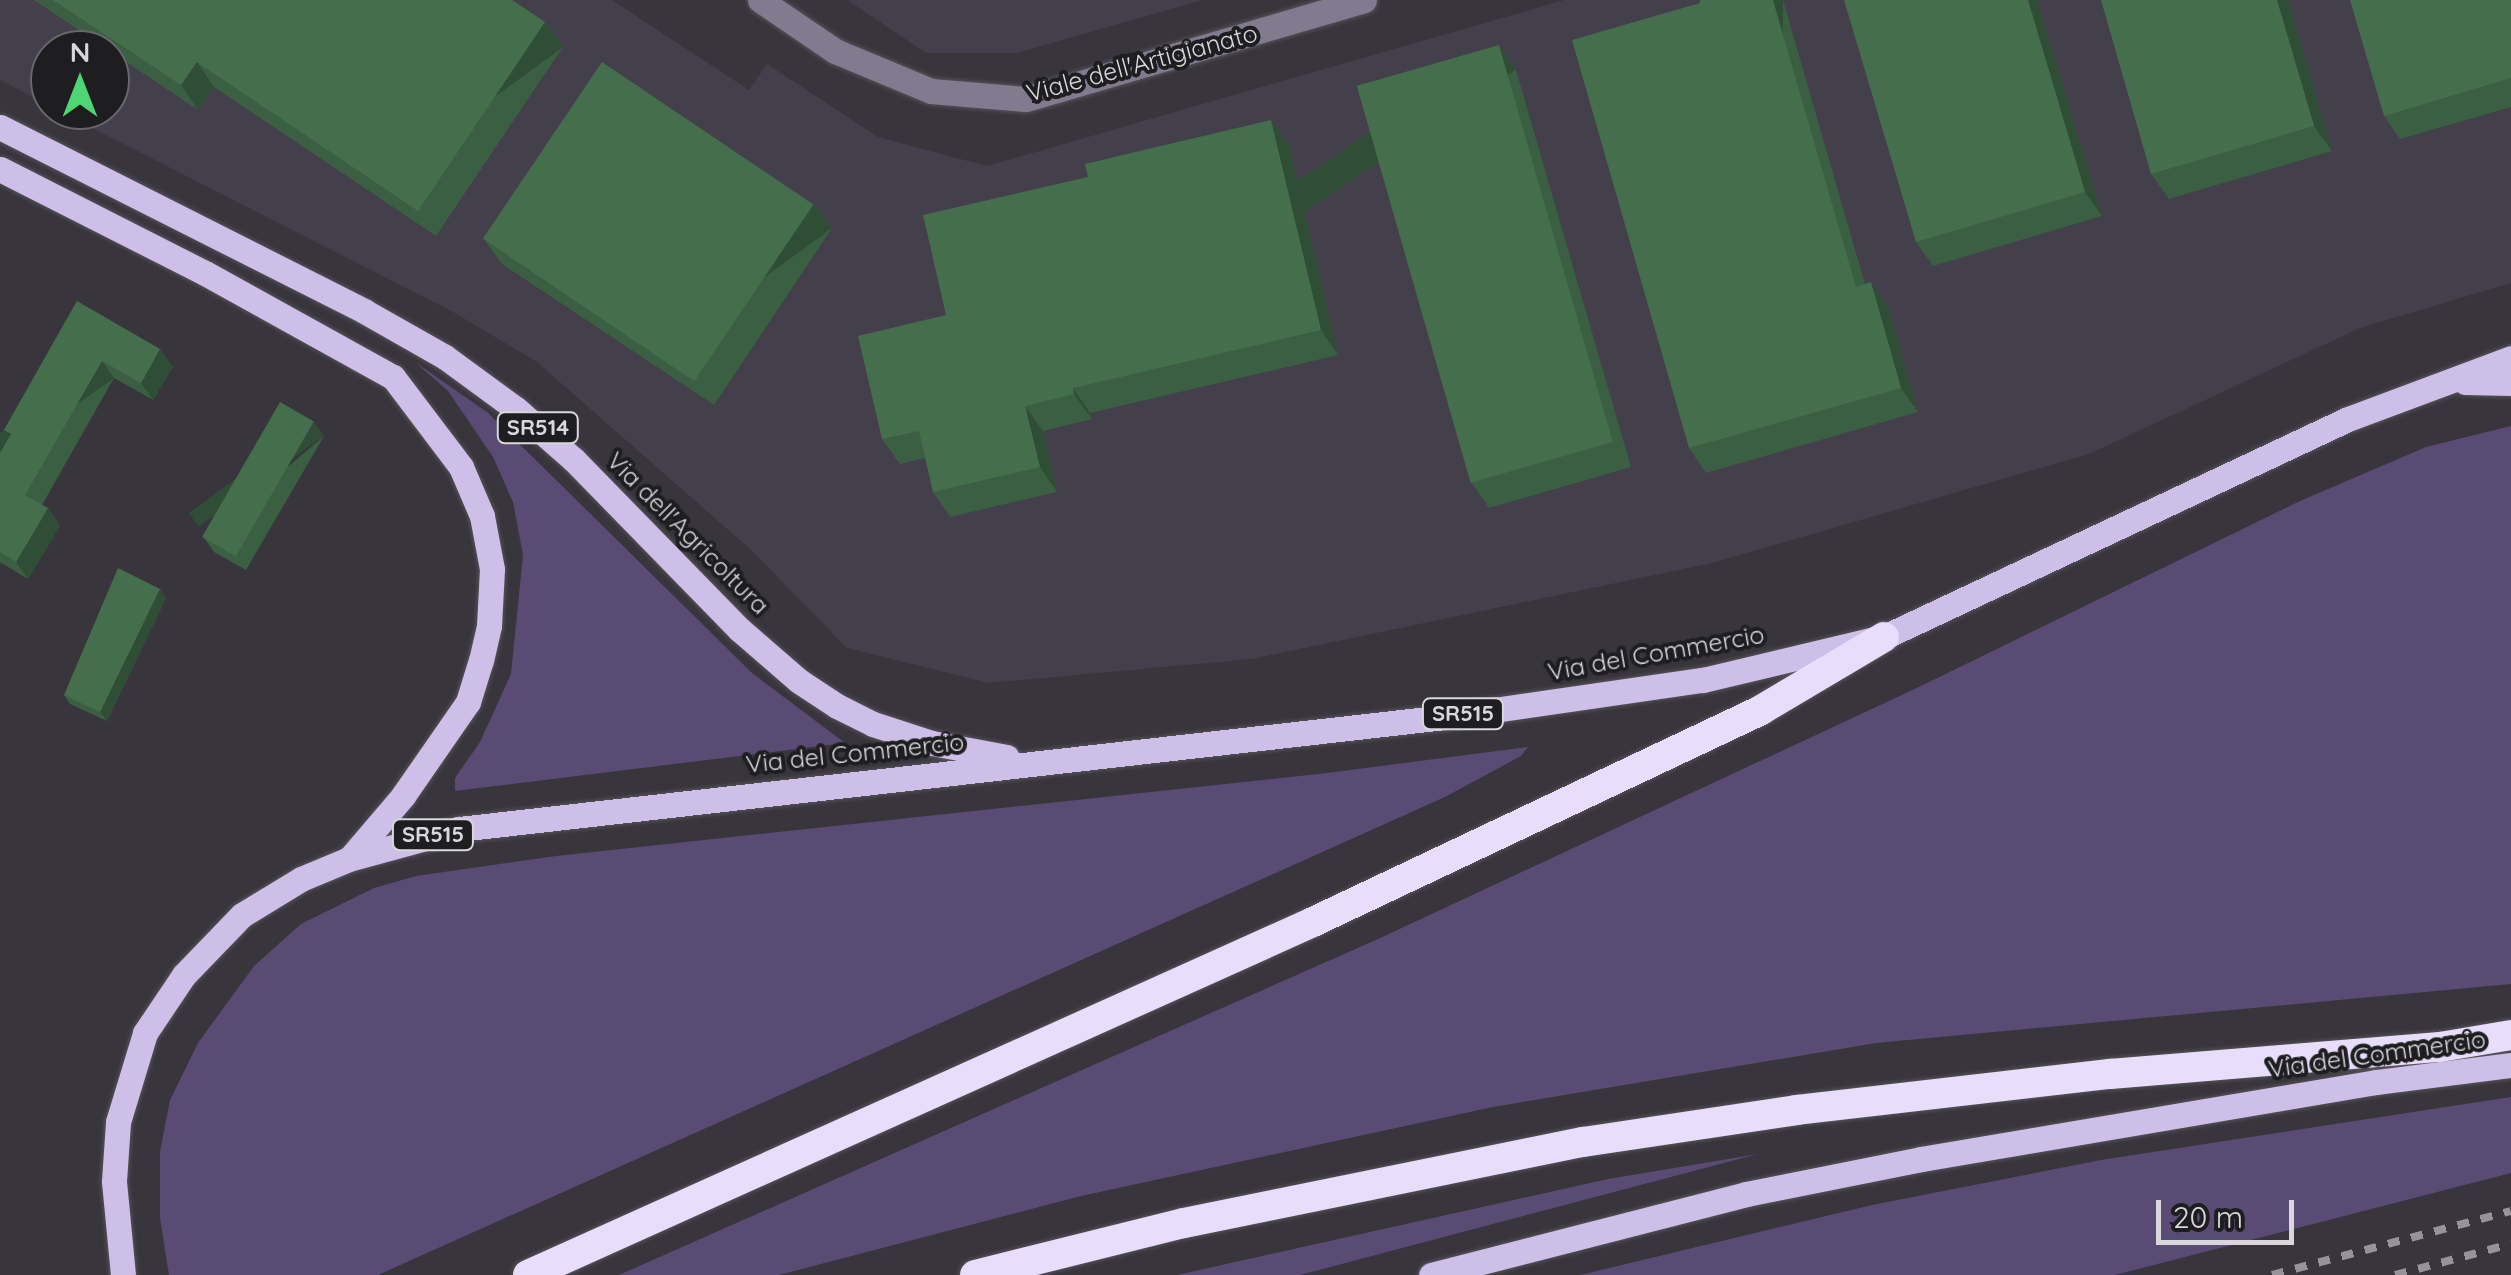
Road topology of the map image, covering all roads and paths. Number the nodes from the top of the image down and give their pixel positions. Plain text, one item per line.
1 (760, 0) edge
2 (1364, 0) edge
3 (0, 127) edge
4 (0, 170) edge
5 (2511, 358) edge
6 (2450, 381) junction
7 (2511, 382) edge
8 (1884, 637) junction
9 (1037, 762) junction
10 (349, 859) junction
11 (2511, 1035) edge
12 (2511, 1066) edge
13 (123, 1275) edge
14 (528, 1275) edge
15 (975, 1275) edge
16 (1431, 1275) edge

1 - 2 street, Viale dell'Artigianato
3 - 9 main road, Via dell'Agricoltura / SR514
4 - 10 main road
5 - 6 main road, Via del Commercio / SR515
6 - 7 main road, Via del Commercio
6 - 8 main road, Via del Commercio / SR515
8 - 9 main road, Via del Commercio / SR515
8 - 14 highway, Via del Commercio
9 - 10 main road, Via del Commercio / SR515
10 - 13 main road, Via del Commercio / SR515
11 - 15 highway, Via del Commercio
12 - 16 main road, Via del Commercio

